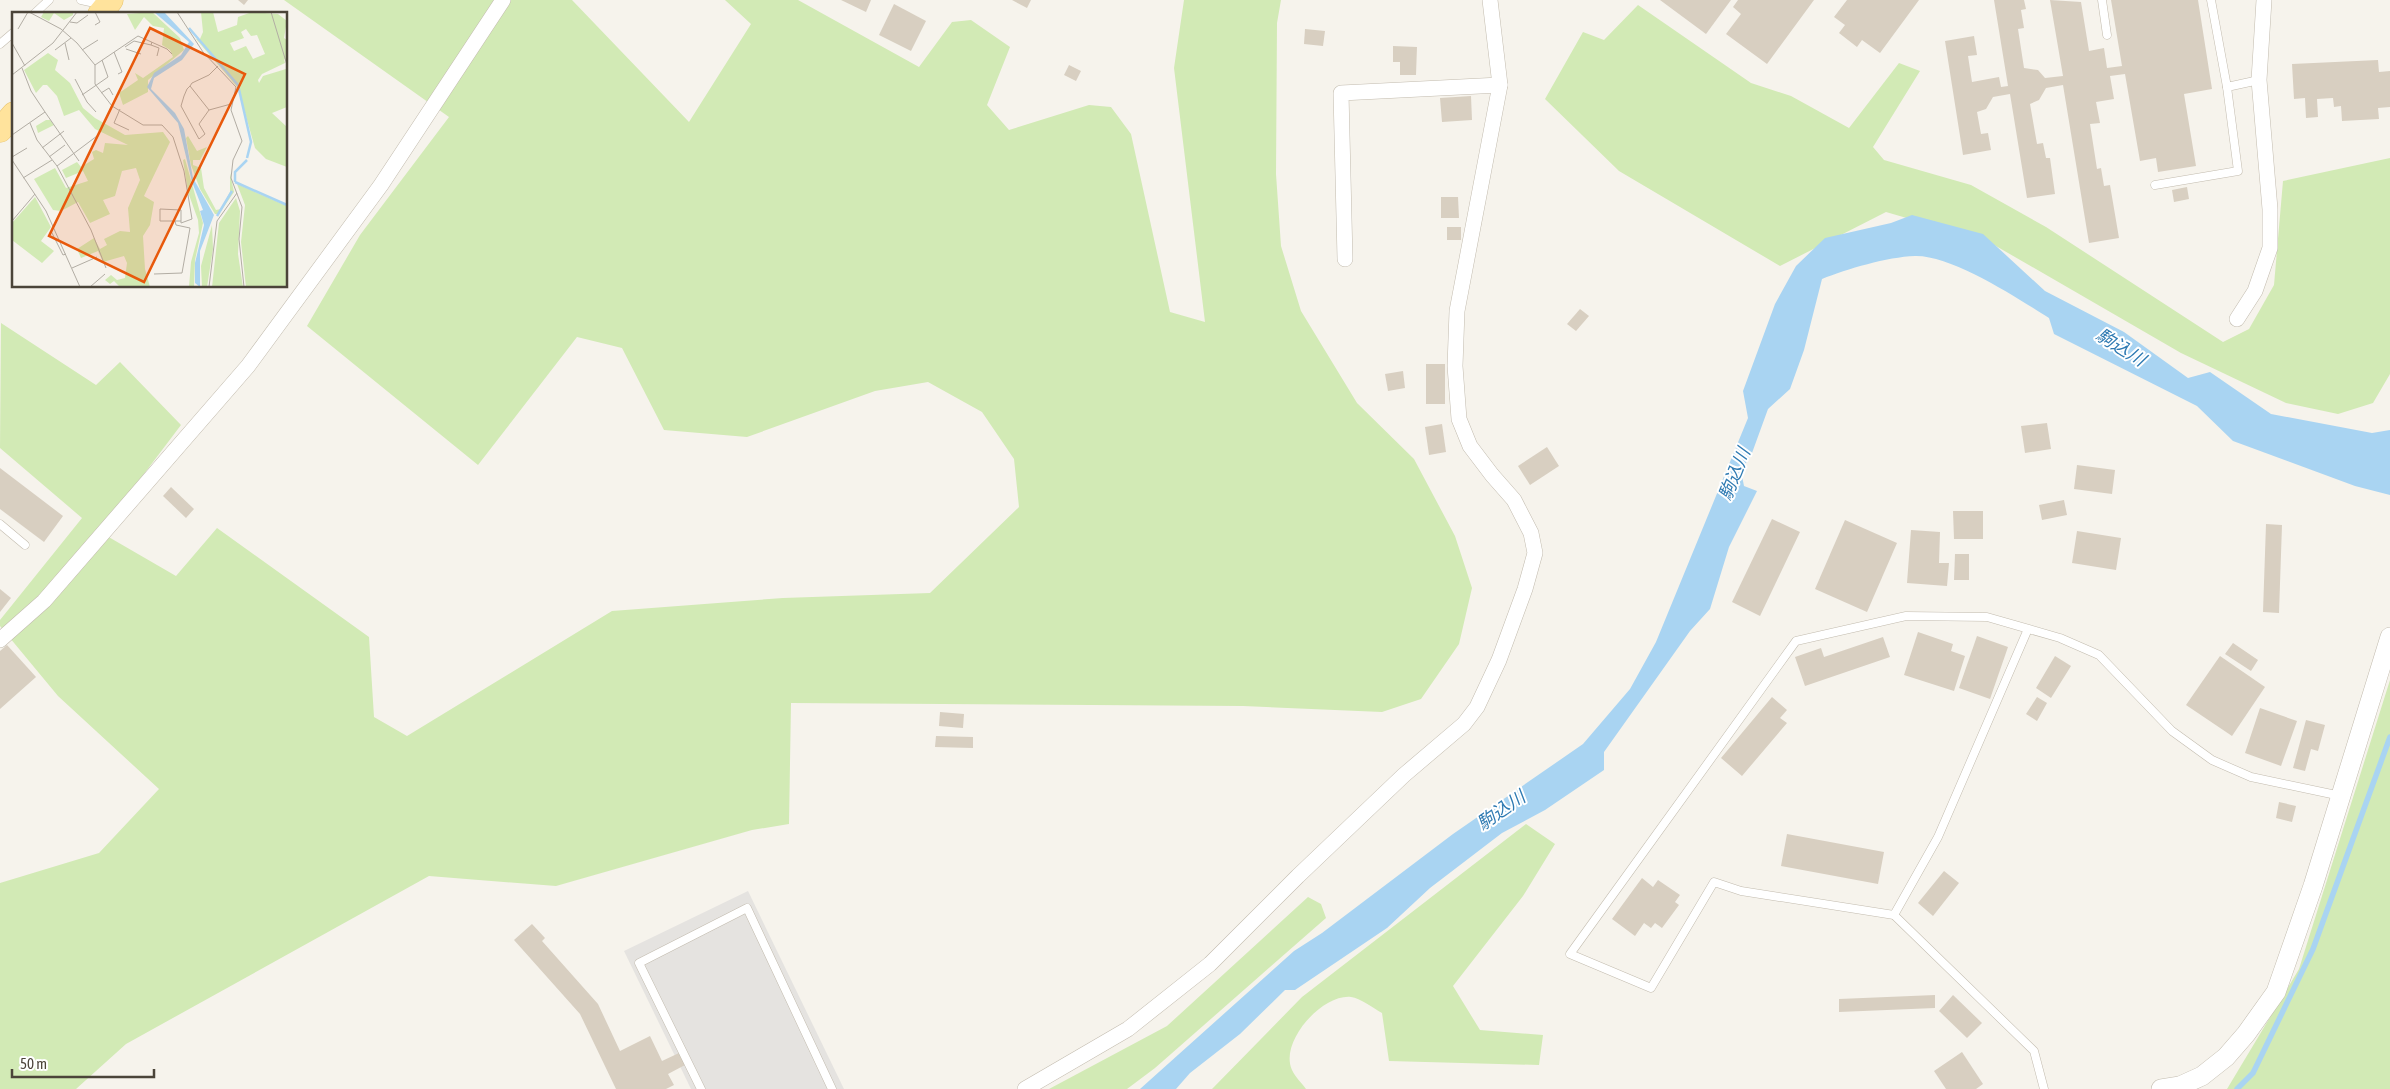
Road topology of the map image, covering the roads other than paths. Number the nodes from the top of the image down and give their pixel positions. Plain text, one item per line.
1 (49, 0) edge
2 (81, 0) edge
3 (503, 0) edge
4 (1490, 0) edge
5 (2102, 0) edge
6 (2211, 0) edge
7 (2264, 0) edge
8 (106, 6) edge
9 (36, 12) edge
10 (12, 34) edge
11 (2107, 35) dead end
12 (0, 44) edge
13 (2259, 80) junction
14 (1500, 85) junction
15 (2227, 87) junction
16 (12, 116) edge
17 (0, 130) edge
18 (2155, 185) dead end
19 (1345, 259) dead end
20 (2237, 320) dead end
21 (0, 524) edge
22 (24, 545) dead end
23 (2028, 629) junction
24 (2390, 637) edge
25 (0, 640) edge
26 (2340, 796) junction
27 (1894, 915) junction
28 (701, 1089) edge
29 (832, 1089) edge
30 (1025, 1089) edge
31 (2044, 1089) edge
32 (2161, 1089) edge

1 - 9 lane
2 - 8 lane
3 - 25 street
4 - 14 street
5 - 11 lane
6 - 15 lane
7 - 13 street
10 - 12 lane
13 - 15 lane
13 - 20 street
14 - 19 street
14 - 30 street
15 - 18 lane
16 - 17 main road
21 - 22 lane
23 - 26 lane
23 - 27 lane
23 - 27 lane
24 - 26 street
26 - 32 street
27 - 31 lane
28 - 29 lane

